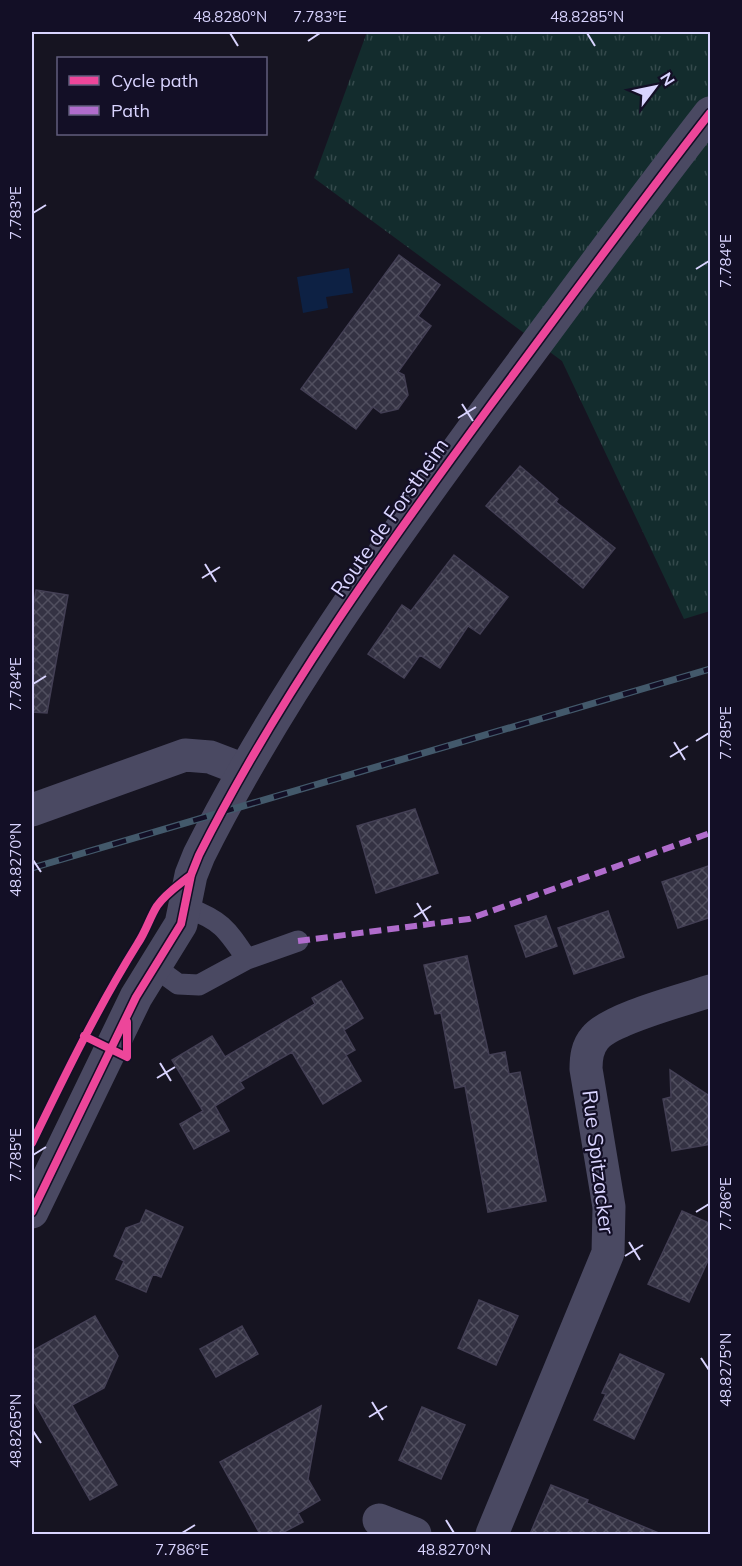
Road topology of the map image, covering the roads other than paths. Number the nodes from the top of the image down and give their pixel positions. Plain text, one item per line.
1 (711, 113) edge
2 (244, 770) junction
3 (32, 810) edge
4 (186, 907) junction
5 (297, 941) dead end
6 (247, 959) junction
7 (156, 968) junction
8 (711, 991) edge
9 (32, 1212) edge
10 (379, 1520) dead end
11 (415, 1534) edge
12 (492, 1534) edge

1 - 2 street, Route de Forstheim
2 - 3 street
2 - 4 street, Route de Forstheim
4 - 6 lane
4 - 7 street, Route de Forstheim
5 - 6 lane
6 - 7 lane
7 - 9 street, Route de Forstheim
8 - 12 street, Rue Spitzacker
10 - 11 street

